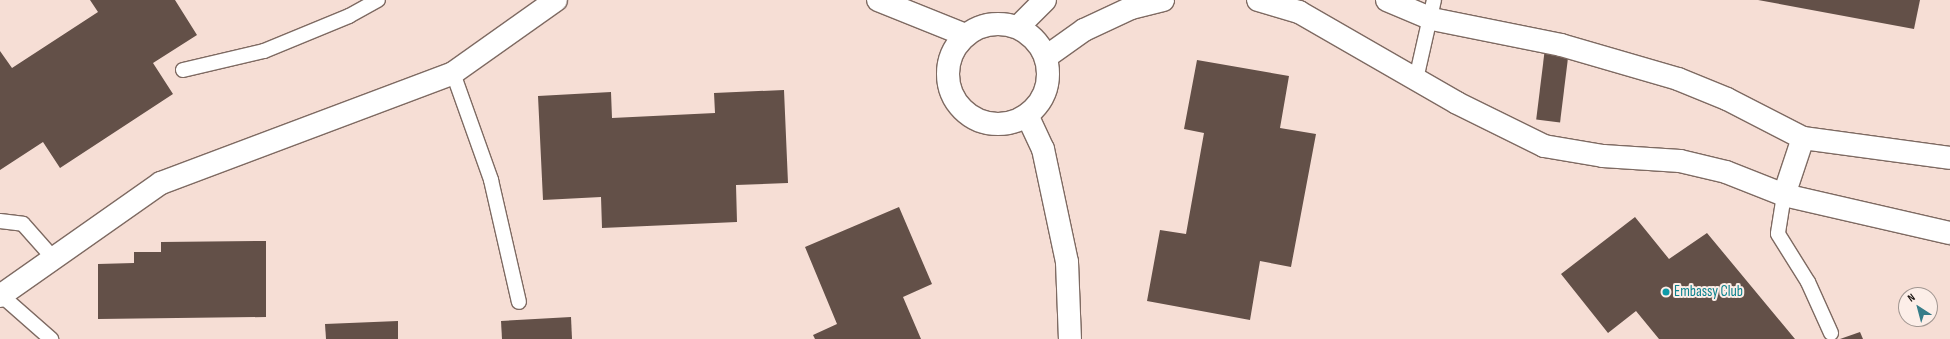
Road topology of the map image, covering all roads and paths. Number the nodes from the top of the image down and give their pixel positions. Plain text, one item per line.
1 (378, 0) edge
2 (556, 0) edge
3 (878, 0) edge
4 (1045, 0) edge
5 (1163, 0) edge
6 (1258, 0) edge
7 (1387, 0) edge
8 (1433, 10) edge
9 (1018, 27) junction
10 (965, 35) junction
11 (1046, 57) junction
12 (183, 70) dead end
13 (452, 73) junction
14 (1416, 79) junction
15 (1027, 115) junction
16 (1803, 138) junction
17 (1950, 158) edge
18 (1784, 196) junction
19 (0, 221) edge
20 (1950, 233) edge
21 (54, 258) junction
22 (1, 295) edge
23 (519, 302) dead end
24 (1831, 333) dead end
25 (52, 339) edge
26 (1070, 339) edge

1 - 12 lane
2 - 13 street
3 - 10 street
4 - 9 street
5 - 11 street
6 - 14 street
7 - 8 street
8 - 14 lane
8 - 16 street
9 - 10 street
9 - 11 street
10 - 15 street
11 - 15 street
13 - 21 street
13 - 23 lane
14 - 18 street
15 - 26 street
16 - 17 street
16 - 18 street
18 - 20 street
18 - 24 lane
19 - 21 lane
21 - 22 street
22 - 25 lane

